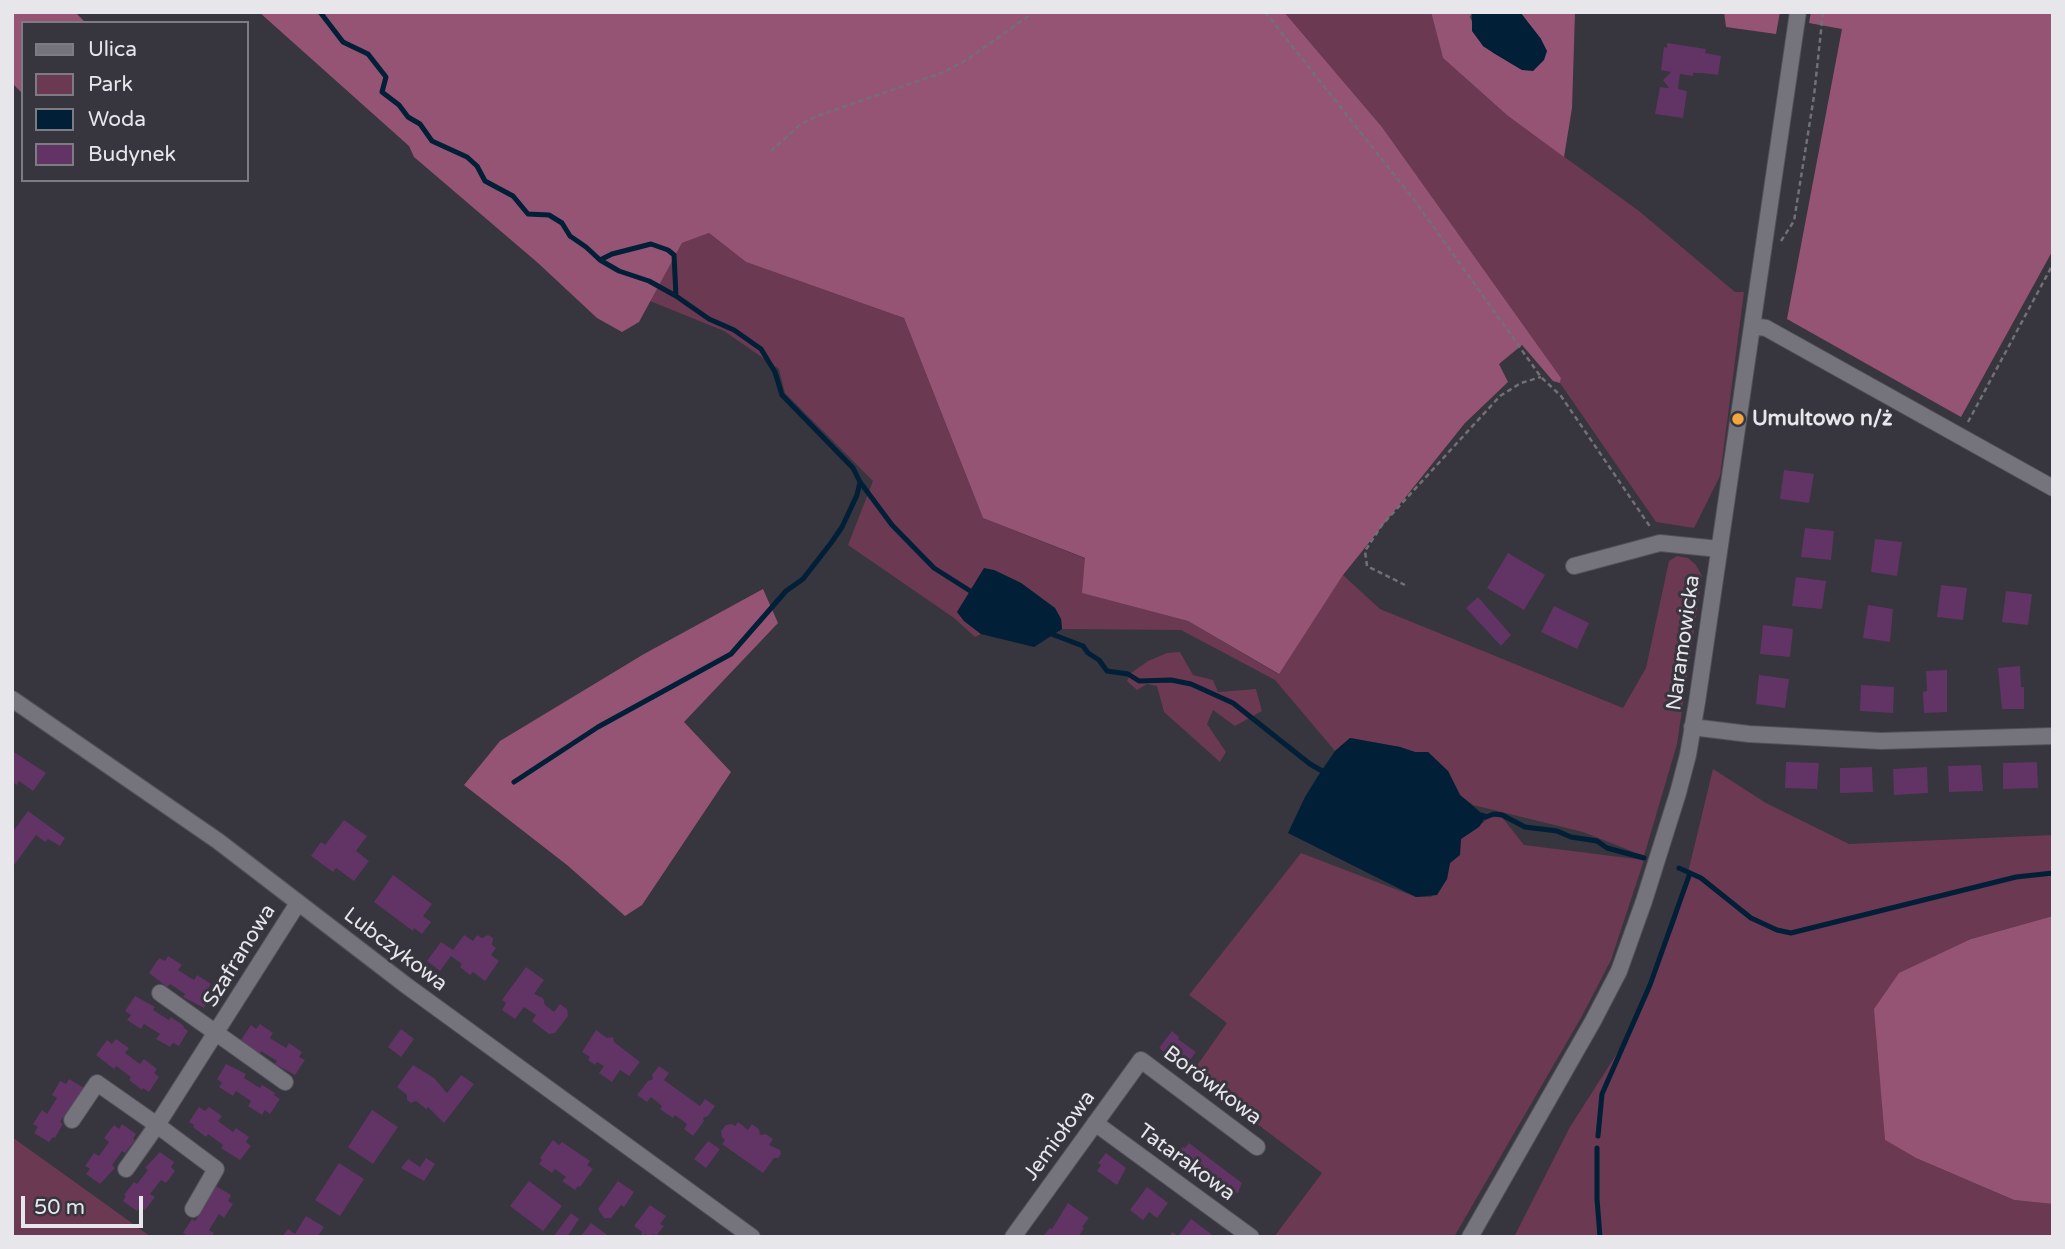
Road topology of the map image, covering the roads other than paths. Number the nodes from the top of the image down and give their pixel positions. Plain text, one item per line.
1 (1797, 12) edge
2 (1752, 326) junction
3 (2053, 488) edge
4 (1719, 549) junction
5 (1574, 566) dead end
6 (12, 699) edge
7 (1692, 727) junction
8 (2053, 736) edge
9 (298, 903) junction
10 (160, 993) dead end
11 (217, 1032) junction
12 (1141, 1060) joint
13 (285, 1082) dead end
14 (72, 1120) dead end
15 (1095, 1124) junction
16 (157, 1125) junction
17 (1257, 1147) dead end
18 (126, 1169) dead end
19 (193, 1209) dead end
20 (1014, 1236) edge
21 (752, 1237) edge
22 (1251, 1237) edge
23 (1470, 1237) edge

1 - 2 street, Naramowicka
2 - 3 street
2 - 4 street, Naramowicka
4 - 5 street
4 - 7 street, Naramowicka
6 - 9 street, Lubczykowa
7 - 8 street
7 - 23 street, Naramowicka
9 - 11 street, Szafranowa
9 - 21 street, Lubczykowa
10 - 11 street, Szafranowa
11 - 13 street, Szafranowa
11 - 16 street, Szafranowa
12 - 15 street, Jemiołowa
12 - 17 street, Borówkowa
14 - 16 street
15 - 20 street, Jemiołowa
15 - 22 street, Tatarakowa
16 - 18 street, Szafranowa
16 - 19 street

